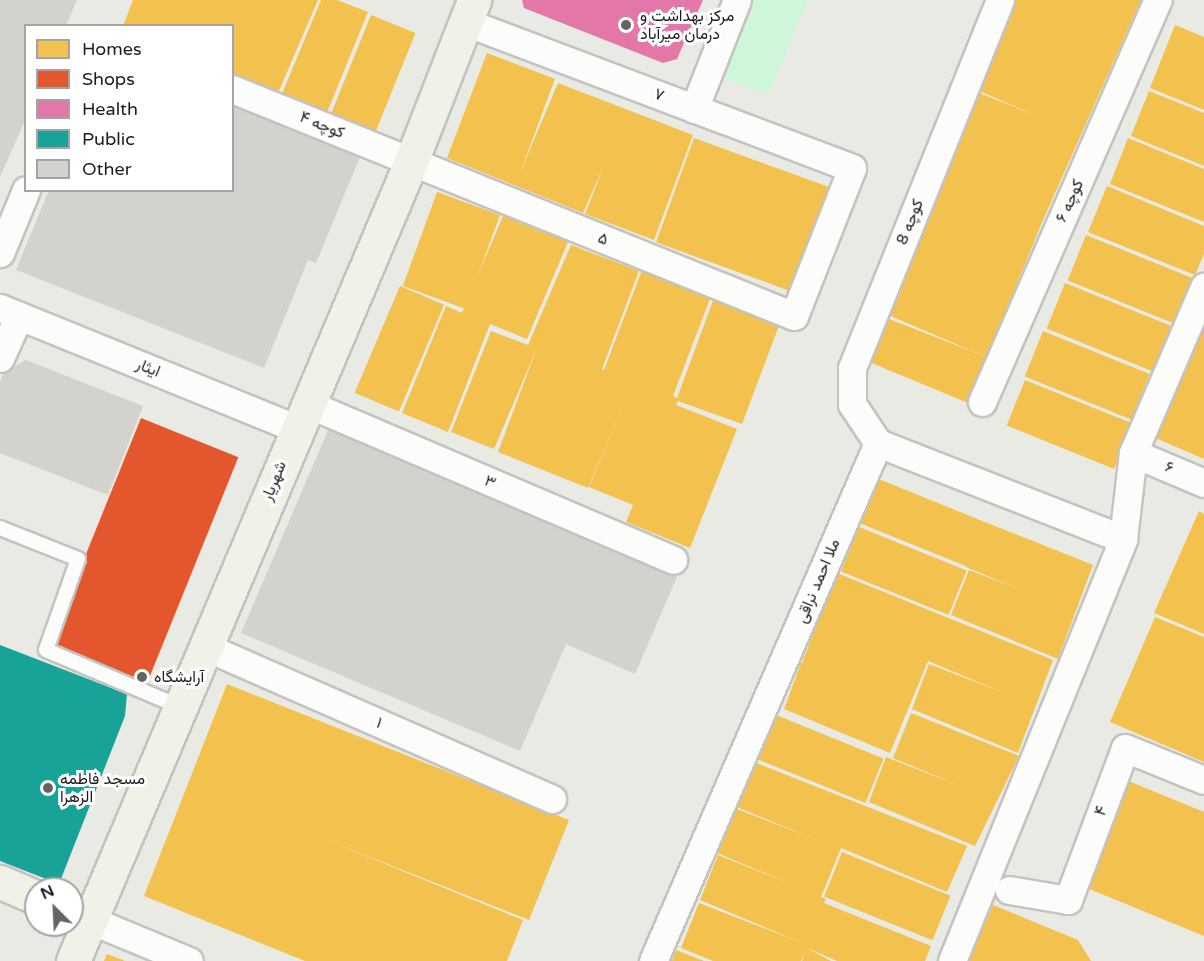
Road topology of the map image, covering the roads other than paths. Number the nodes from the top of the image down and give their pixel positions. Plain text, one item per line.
1 (737, 0) edge
2 (1000, 0) edge
3 (1158, 0) edge
4 (470, 11) edge
5 (234, 90) edge
6 (694, 109) junction
7 (411, 162) junction
8 (25, 192) edge
9 (0, 253) edge
10 (1204, 287) edge
11 (10, 312) edge
12 (794, 316) joint
13 (0, 358) edge
14 (982, 402) dead end
15 (302, 416) junction
16 (878, 442) junction
17 (1133, 453) junction
18 (1204, 483) edge
19 (0, 528) edge
20 (1123, 540) junction
21 (673, 560) dead end
22 (206, 646) junction
23 (182, 707) junction
24 (1204, 780) edge
25 (552, 799) dead end
26 (0, 882) edge
27 (1009, 890) dead end
28 (24, 892) edge
29 (84, 910) edge
30 (84, 917) edge
31 (77, 937) edge
32 (73, 961) edge
33 (189, 961) edge
34 (653, 961) edge
35 (952, 961) edge

1 - 6 street
2 - 16 street, کوچه 8
3 - 14 street, کوچه ۶
4 - 6 street, ۷
4 - 7 main road, شهریار
5 - 7 street, کوچه ۴
6 - 12 street, ۷
7 - 12 street, ۵
7 - 15 main road, شهریار
8 - 9 street
10 - 17 street
11 - 13 street
11 - 15 street, ایثار
15 - 21 street, ۳
15 - 22 main road, شهریار
16 - 20 street
16 - 34 street, ملا احمد نراقی
17 - 18 street, ۶
17 - 20 street
19 - 23 lane
20 - 35 street
22 - 23 main road, شهریار
22 - 25 street, ۱
23 - 29 main road, شهریار
24 - 27 street, ۴
26 - 28 main road
30 - 33 street
31 - 32 main road, شهریار

